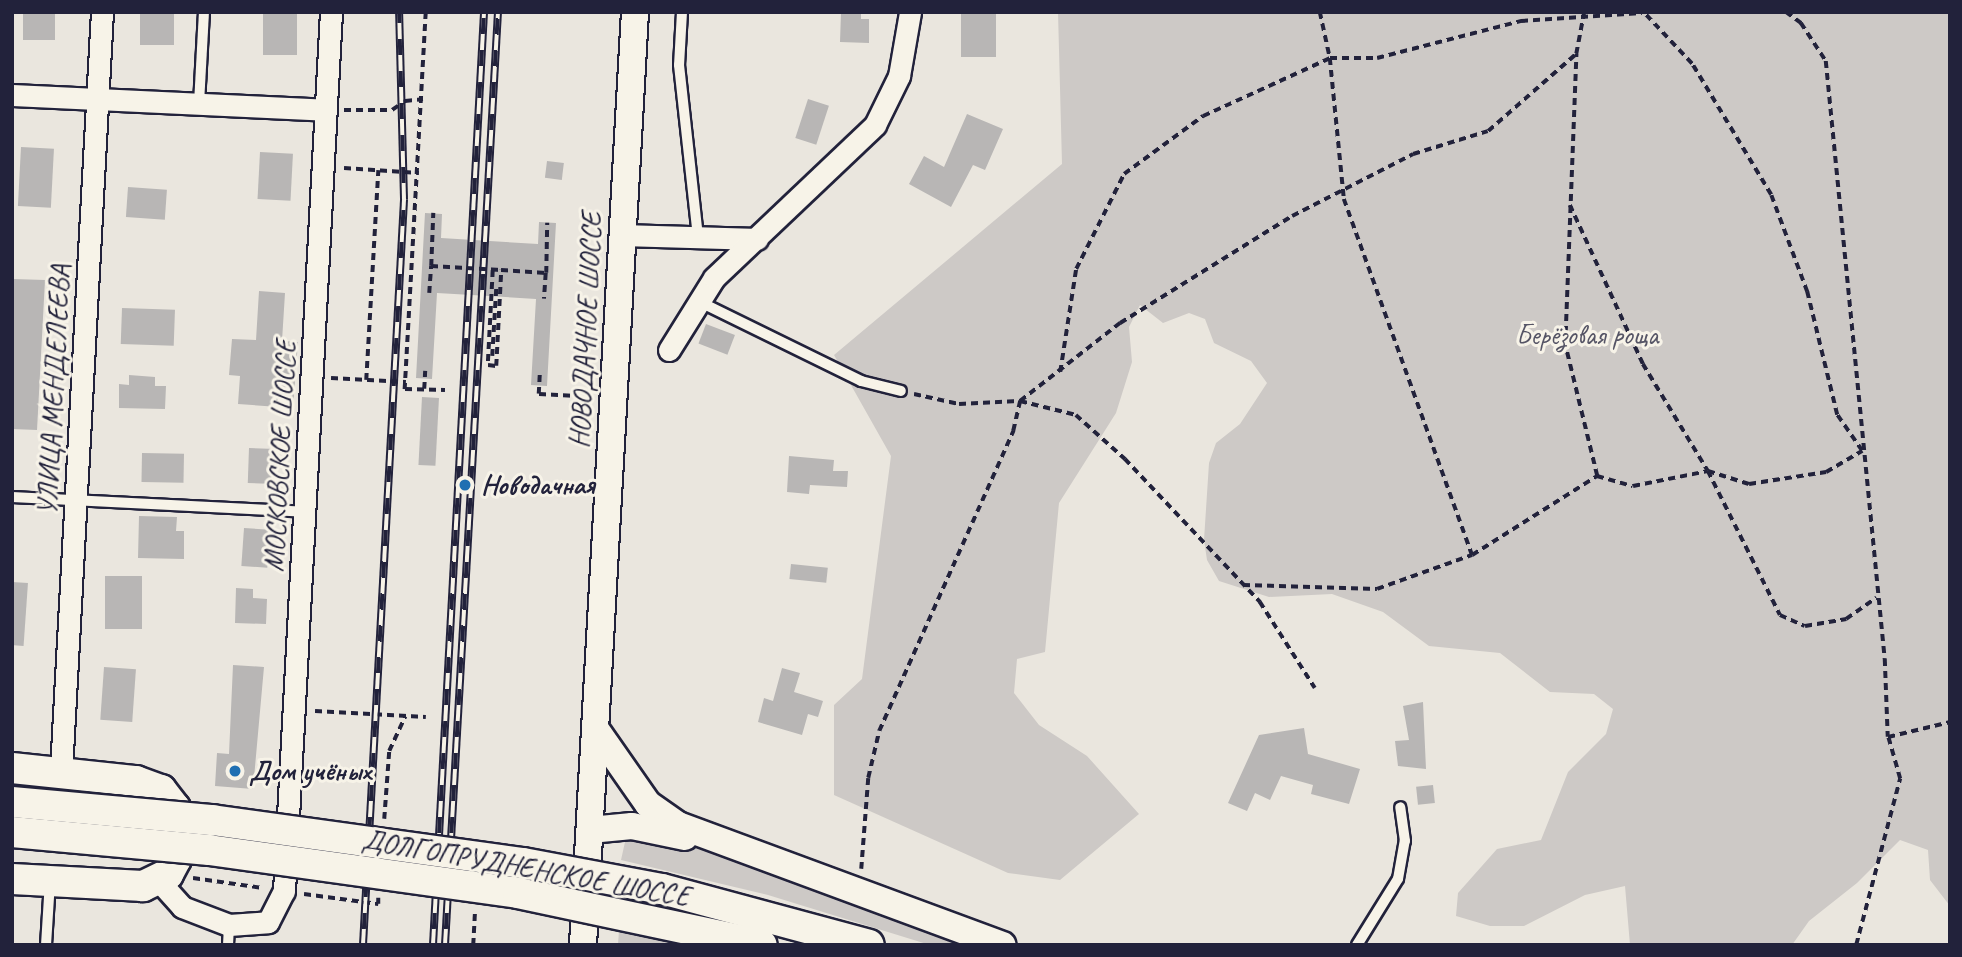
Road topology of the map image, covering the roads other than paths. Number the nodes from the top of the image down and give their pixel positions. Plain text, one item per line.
1 (102, 12) edge
2 (204, 12) edge
3 (331, 12) edge
4 (635, 12) edge
5 (682, 12) edge
6 (910, 12) edge
7 (12, 95) edge
8 (97, 99) junction
9 (200, 104) junction
10 (326, 110) junction
11 (623, 235) junction
12 (698, 237) junction
13 (757, 239) junction
14 (696, 300) junction
15 (669, 350) dead end
16 (901, 391) road end
17 (12, 497) edge
18 (76, 500) junction
19 (305, 512) junction
20 (597, 731) junction
21 (12, 768) edge
22 (61, 771) junction
23 (13, 802) edge
24 (1400, 807) dead end
25 (590, 830) junction
26 (12, 832) edge
27 (713, 842) junction
28 (12, 879) edge
29 (158, 880) junction
30 (50, 882) junction
31 (229, 935) edge
32 (46, 945) edge
33 (583, 945) edge
34 (762, 945) edge
35 (869, 945) edge
36 (1002, 945) edge
37 (1357, 945) edge

1 - 8 street, УЛИЦА МЕНДЕЛЕЕВА
2 - 9 lane
3 - 10 street, МОСКОВСКОЕ ШОССЕ
4 - 11 street, НОВОДАЧНОЕ ШОССЕ
5 - 12 lane
6 - 13 street
7 - 8 street
8 - 9 street
8 - 18 street, УЛИЦА МЕНДЕЛЕЕВА
9 - 10 street
10 - 19 street, МОСКОВСКОЕ ШОССЕ
11 - 12 street
11 - 20 street, НОВОДАЧНОЕ ШОССЕ
12 - 13 street
13 - 14 street
14 - 15 street
14 - 16 lane
17 - 18 lane
18 - 19 lane
18 - 22 street, УЛИЦА МЕНДЕЛЕЕВА
19 - 31 street, МОСКОВСКОЕ ШОССЕ
20 - 25 street, НОВОДАЧНОЕ ШОССЕ
20 - 27 street
21 - 22 main road
22 - 29 main road
23 - 35 main road, ДОЛГОПРУДНЕНСКОЕ ШОССЕ, bridge
24 - 37 lane
25 - 27 street
25 - 33 street, НОВОДАЧНОЕ ШОССЕ
26 - 34 main road, ДОЛГОПРУДНЕНСКОЕ ШОССЕ, bridge
27 - 36 street
28 - 30 main road
29 - 30 main road
29 - 31 street
30 - 32 lane

